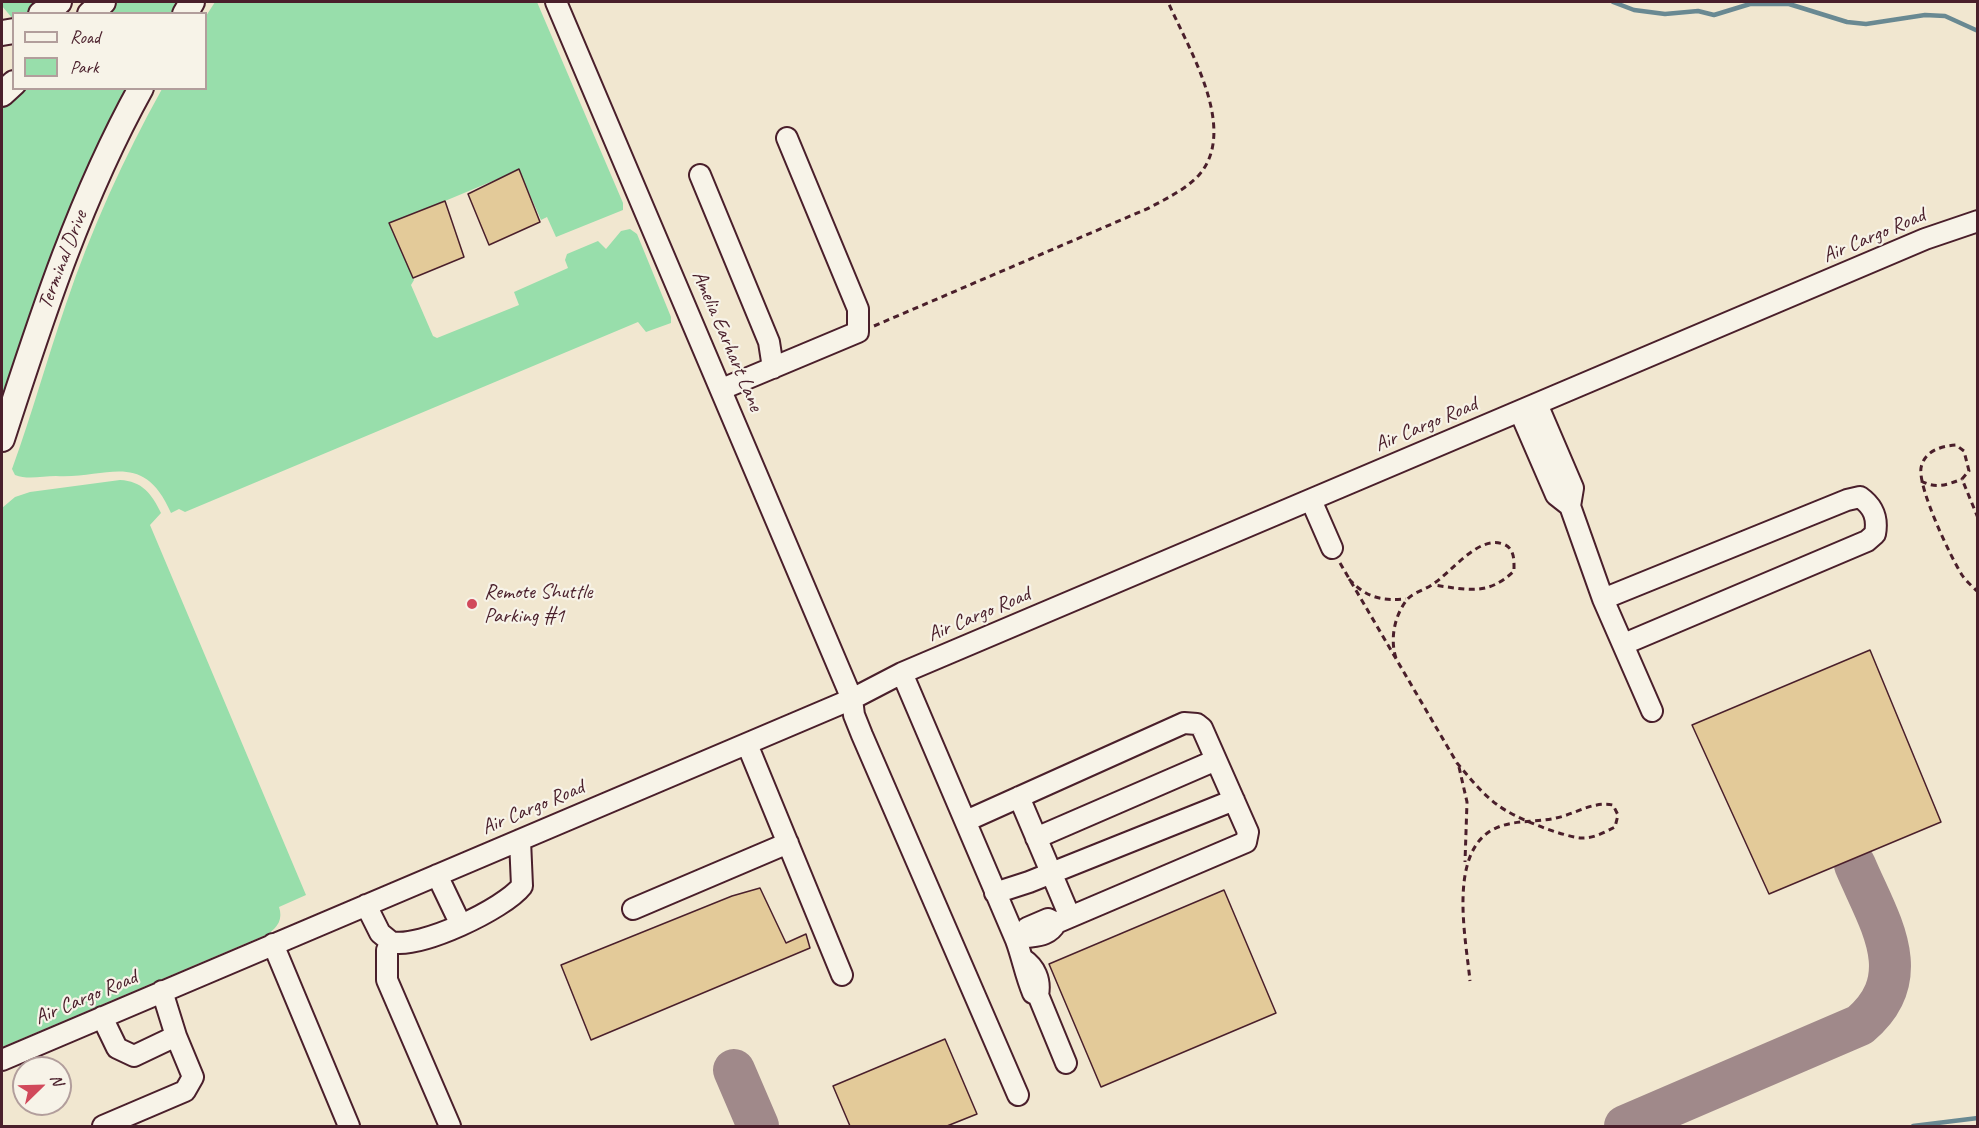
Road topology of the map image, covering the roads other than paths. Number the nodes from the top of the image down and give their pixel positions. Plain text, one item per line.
1 (59, 2) edge
2 (556, 2) edge
3 (44, 12) edge
4 (140, 90) edge
5 (787, 138) dead end
6 (700, 175) dead end
7 (1977, 221) edge
8 (773, 368) junction
9 (722, 389) junction
10 (1529, 408) junction
11 (2, 439) edge
12 (1311, 500) junction
13 (1332, 548) road end
14 (1603, 599) junction
15 (1624, 645) junction
16 (902, 673) junction
17 (852, 699) junction
18 (1652, 711) dead end
19 (747, 744) junction
20 (1216, 760) junction
21 (1019, 797) junction
22 (1234, 800) junction
23 (966, 821) junction
24 (1036, 838) junction
25 (520, 840) junction
26 (788, 843) junction
27 (1051, 874) junction
28 (437, 875) junction
29 (995, 893) junction
30 (366, 904) junction
31 (633, 909) dead end
32 (1063, 920) junction
33 (460, 923) junction
34 (1019, 939) junction
35 (391, 942) junction
36 (273, 944) junction
37 (842, 975) dead end
38 (162, 991) junction
39 (102, 1017) junction
40 (176, 1036) junction
41 (2, 1060) edge
42 (1066, 1064) dead end
43 (1018, 1095) dead end
44 (103, 1126) edge
45 (349, 1126) edge
46 (450, 1126) edge

1 - 3 main road
2 - 9 street, Amelia Earhart Lane
4 - 11 main road, Terminal Drive
5 - 8 street
6 - 8 street
7 - 10 street, Air Cargo Road
8 - 9 street
9 - 17 street, Amelia Earhart Lane
10 - 12 street, Air Cargo Road
10 - 14 street
12 - 13 street
12 - 16 street, Air Cargo Road
14 - 15 street
14 - 15 street
15 - 18 street
16 - 17 street, Air Cargo Road
16 - 23 street
17 - 19 street, Air Cargo Road
17 - 43 street, Amelia Earhart Lane
19 - 25 street, Air Cargo Road
19 - 26 street
20 - 21 street
20 - 22 street
20 - 24 street
21 - 23 street
21 - 24 street
22 - 27 street
22 - 32 street
23 - 29 street
24 - 27 street
25 - 28 street, Air Cargo Road
25 - 33 street
26 - 31 street
26 - 37 street
27 - 29 street
27 - 32 street
28 - 30 street, Air Cargo Road
28 - 33 street
29 - 34 street
30 - 35 street
30 - 36 street, Air Cargo Road
32 - 34 street
33 - 35 street
34 - 42 street
35 - 46 street
36 - 38 street, Air Cargo Road
36 - 45 street
38 - 39 street, Air Cargo Road
38 - 40 street
39 - 40 street
39 - 41 street, Air Cargo Road
40 - 44 street

